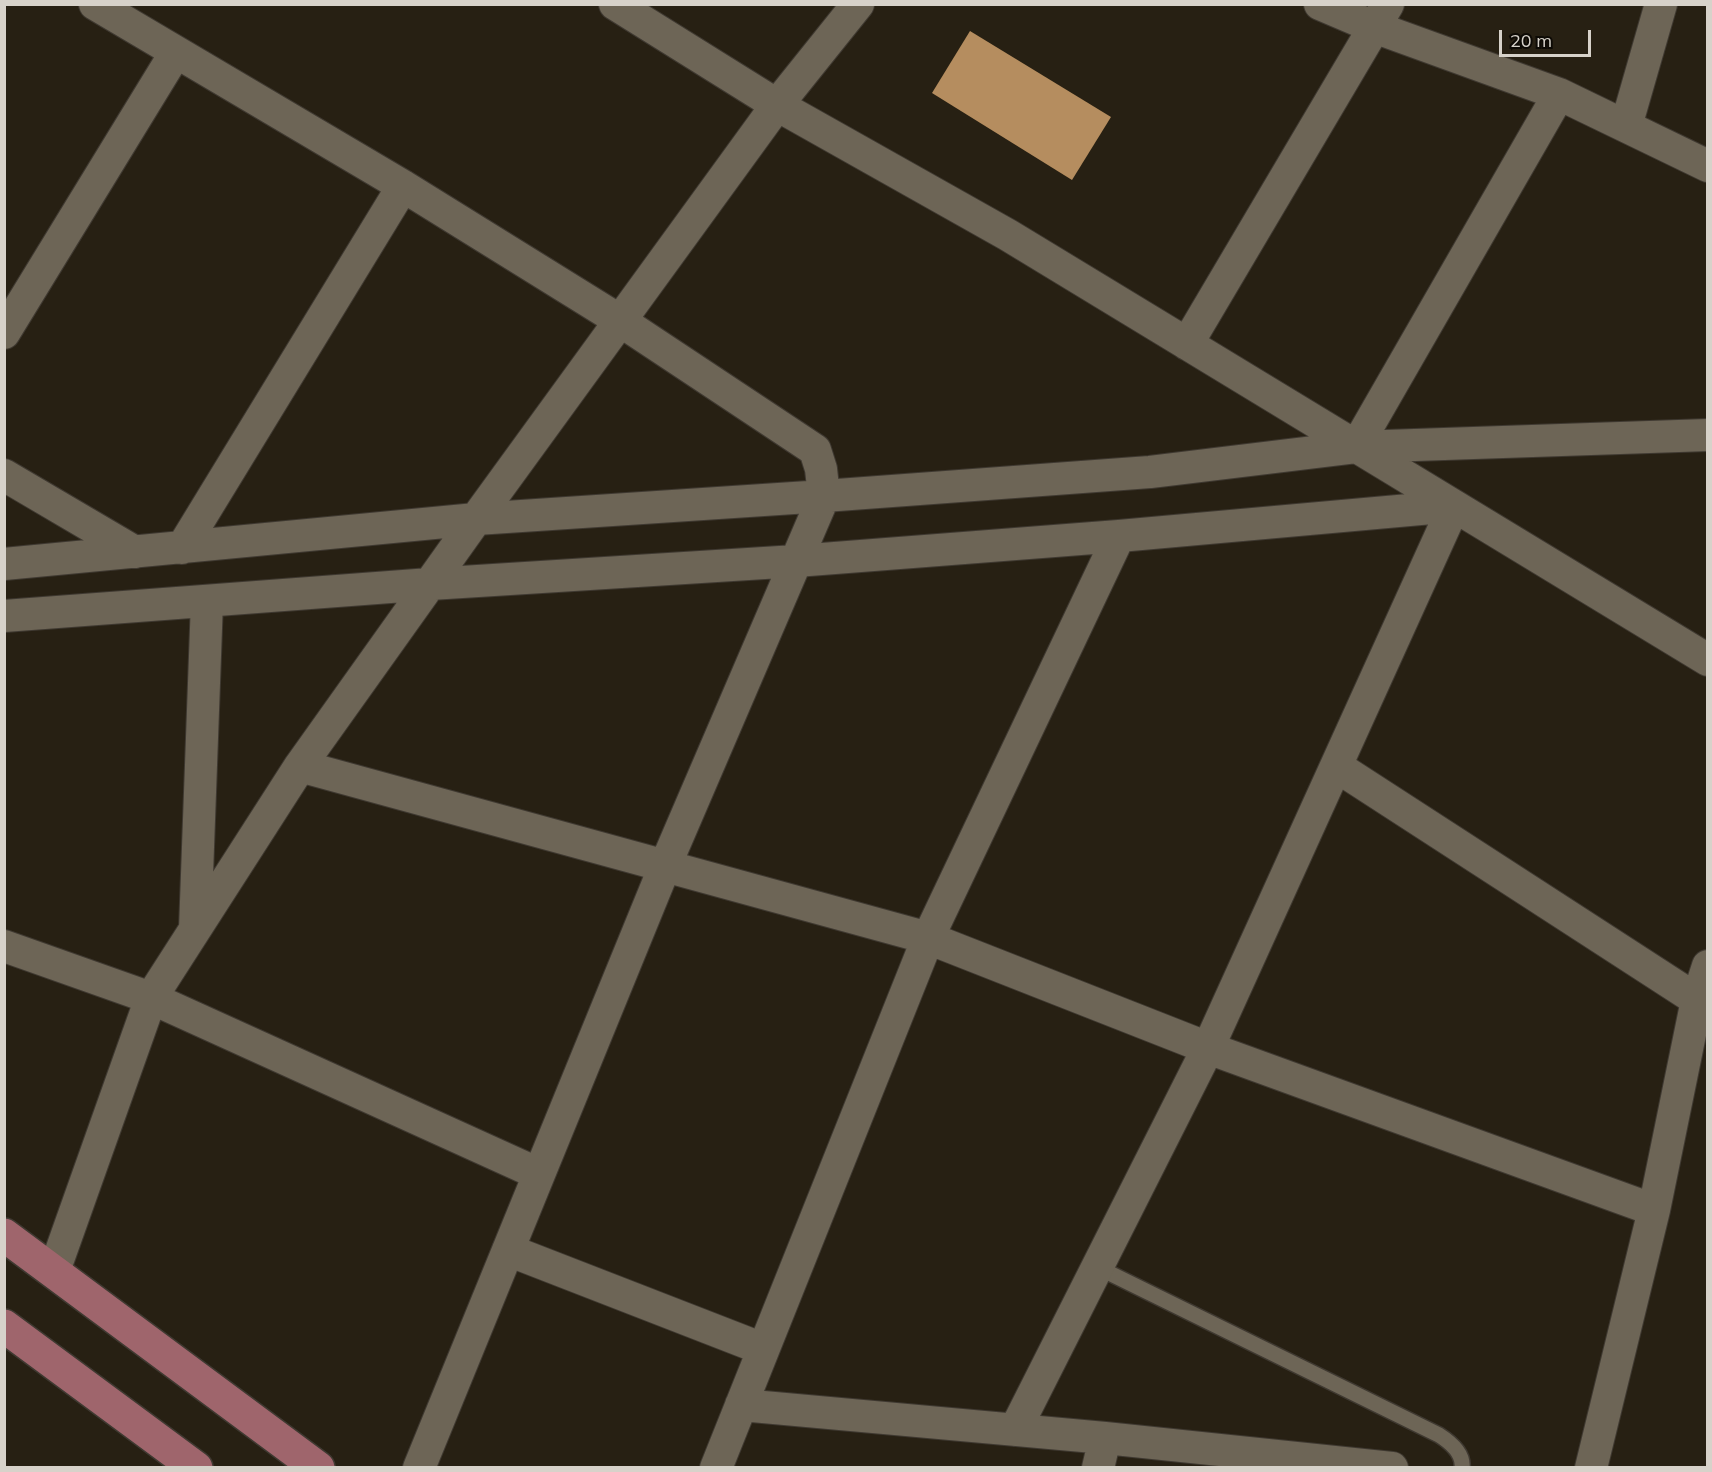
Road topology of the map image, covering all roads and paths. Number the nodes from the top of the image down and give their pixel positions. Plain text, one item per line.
1 (95, 4) edge
2 (615, 4) edge
3 (858, 4) edge
4 (1320, 4) edge
5 (1661, 4) edge
6 (1381, 16) edge
7 (176, 52) junction
8 (1559, 94) junction
9 (777, 105) junction
10 (1626, 126) junction
11 (1707, 166) edge
12 (403, 186) junction
13 (619, 320) junction
14 (4, 333) edge
15 (1187, 344) junction
16 (1707, 435) edge
17 (1356, 447) junction
18 (4, 475) edge
19 (824, 496) junction
20 (1454, 506) junction
21 (476, 519) junction
22 (1119, 536) junction
23 (182, 548) junction
24 (135, 552) junction
25 (796, 561) junction
26 (4, 564) edge
27 (430, 584) junction
28 (207, 601) junction
29 (4, 616) edge
30 (1707, 660) edge
31 (300, 766) junction
32 (1336, 766) junction
33 (665, 866) junction
34 (195, 929) junction
35 (928, 938) junction
36 (4, 946) edge
37 (1707, 966) edge
38 (151, 998) junction
39 (1702, 1003) edge
40 (1208, 1048) junction
41 (539, 1174) junction
42 (1654, 1210) junction
43 (4, 1235) edge
44 (508, 1250) junction
45 (1097, 1267) junction
46 (54, 1271) junction
47 (4, 1326) edge
48 (763, 1349) junction
49 (741, 1405) junction
50 (1015, 1430) junction
51 (1101, 1453) edge
52 (196, 1467) edge
53 (318, 1467) edge
54 (419, 1467) edge
55 (716, 1467) edge
56 (1392, 1467) edge
57 (1462, 1467) edge
58 (1591, 1467) edge

1 - 7 street
2 - 9 street
3 - 9 street
4 - 6 street
5 - 10 street
6 - 8 street
6 - 15 street
7 - 12 street
7 - 14 street
8 - 10 street
8 - 17 street
9 - 13 street
9 - 15 street
10 - 11 street
12 - 13 street
12 - 23 street
13 - 19 street
13 - 21 street
15 - 17 street
16 - 17 street
17 - 19 street
17 - 20 street
18 - 24 street
19 - 21 street
19 - 25 street
20 - 22 street
20 - 30 street
20 - 32 street
21 - 23 street
21 - 27 street
22 - 25 street
22 - 35 street
23 - 24 street
24 - 26 street
25 - 27 street
25 - 33 street
27 - 28 street
27 - 31 street
28 - 29 street
28 - 34 street
31 - 33 street
31 - 34 street
32 - 39 street
32 - 40 street
33 - 35 street
33 - 41 street
34 - 38 street
35 - 40 street
35 - 48 street
36 - 38 street
37 - 39 street
38 - 41 street
38 - 46 street
39 - 42 street
40 - 42 street
40 - 45 street
41 - 44 street
42 - 58 street
43 - 46 main road
44 - 48 street
44 - 54 street
45 - 50 street
45 - 57 lane
46 - 53 main road
47 - 52 main road
48 - 49 street
49 - 50 street
49 - 55 street
50 - 51 street
51 - 56 street

